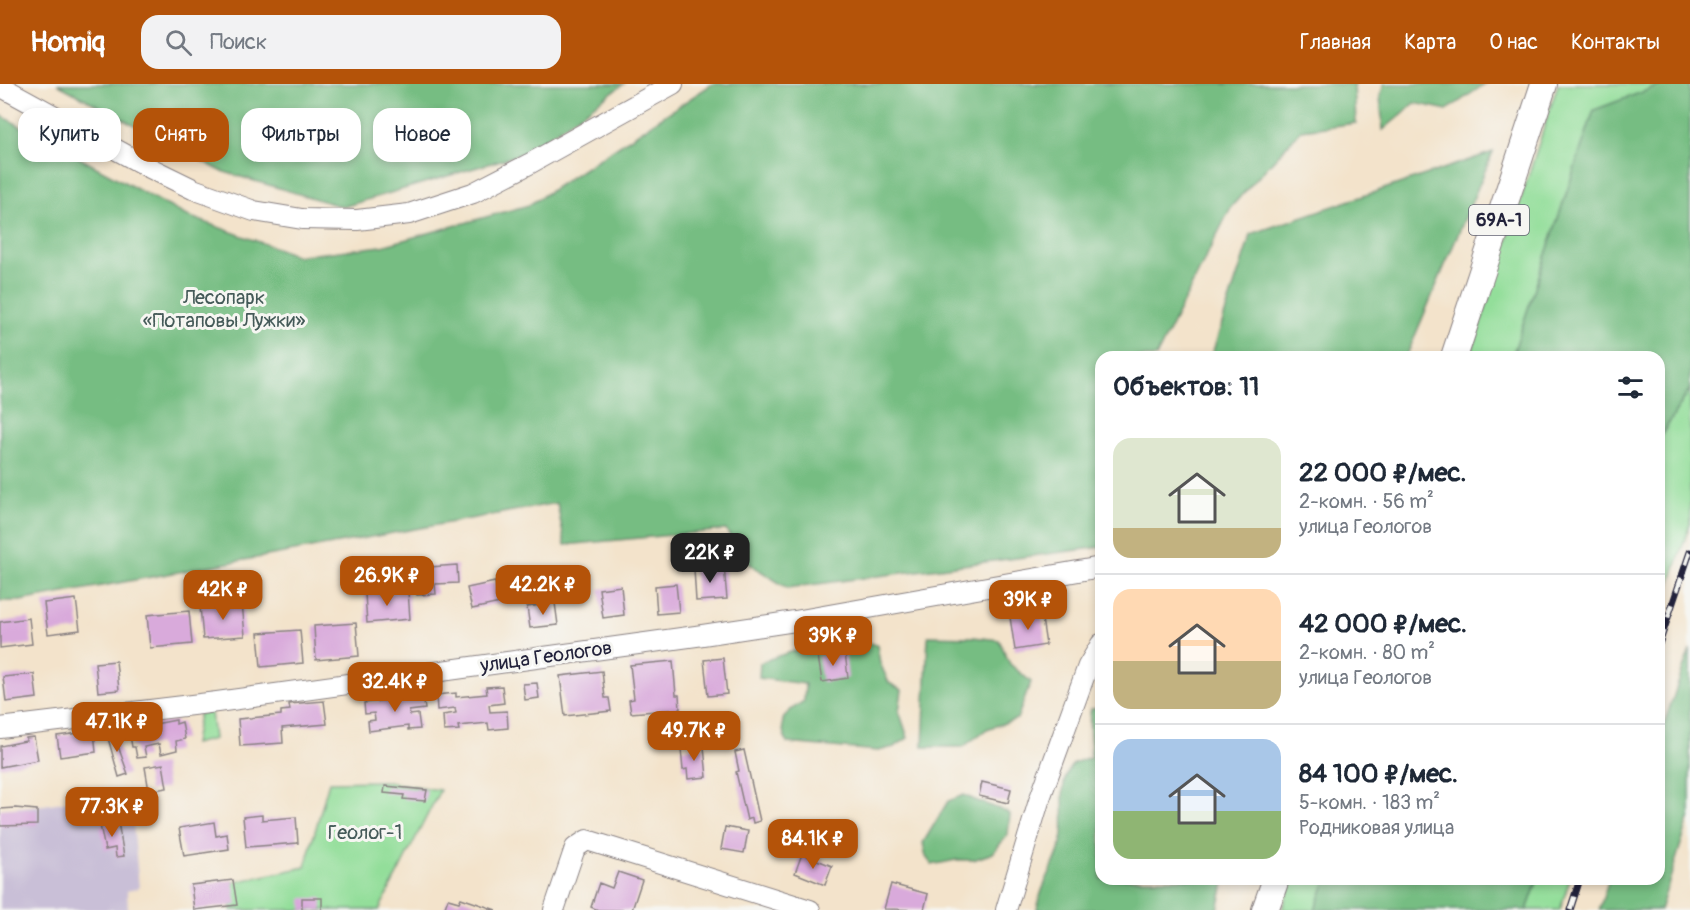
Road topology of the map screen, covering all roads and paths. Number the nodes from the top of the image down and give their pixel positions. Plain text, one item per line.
1 (673, 84) edge
2 (1544, 84) edge
3 (0, 86) edge
4 (1456, 351) edge
5 (1095, 568) edge
6 (1095, 654) edge
7 (0, 728) edge
8 (1274, 885) edge
9 (554, 910) edge
10 (810, 910) edge
11 (1006, 910) edge
12 (1265, 910) edge

1 - 3 street
2 - 4 main road, 69А-1
5 - 7 street, улица Геологов
6 - 11 street
8 - 12 main road
9 - 10 street

